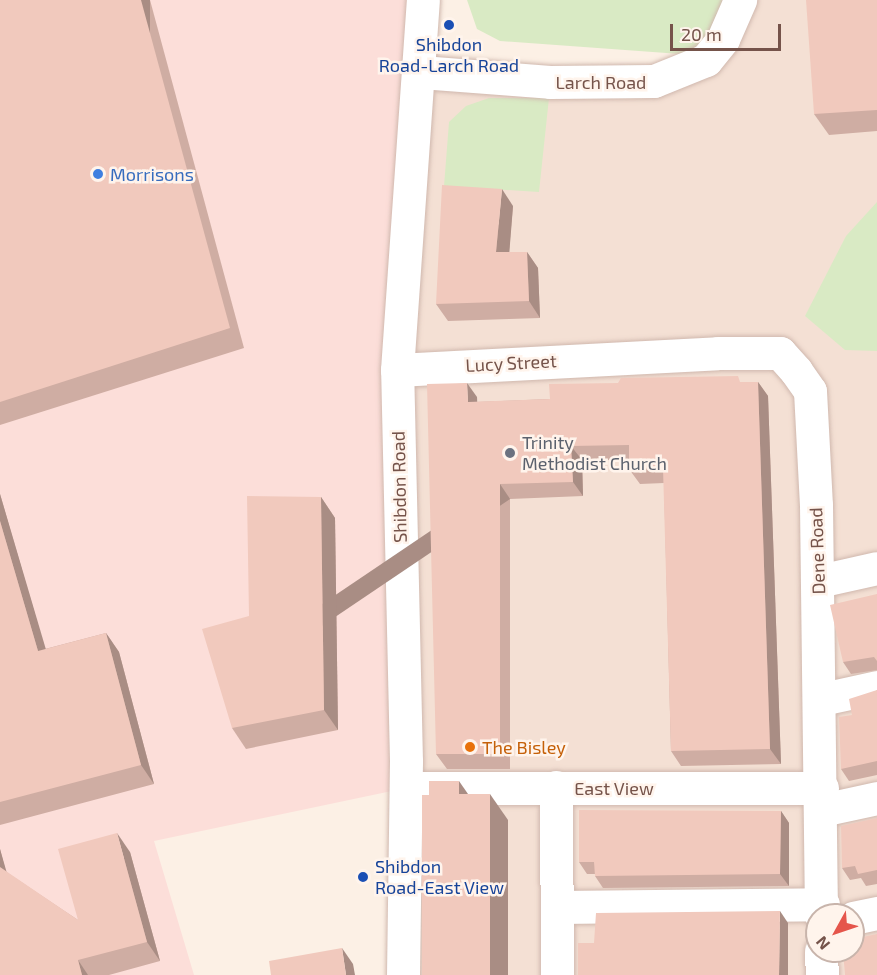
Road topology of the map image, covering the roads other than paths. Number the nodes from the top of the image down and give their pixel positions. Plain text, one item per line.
1 (423, 0) edge
2 (740, 0) edge
3 (422, 72) junction
4 (624, 357) joint
5 (397, 370) junction
6 (877, 568) edge
7 (819, 581) junction
8 (877, 687) edge
9 (822, 699) junction
10 (406, 788) junction
11 (556, 788) junction
12 (877, 798) edge
13 (822, 799) junction
14 (822, 903) edge
15 (556, 907) junction
16 (805, 909) edge
17 (403, 975) edge
18 (557, 975) edge

1 - 3 street, Shibdon Road
2 - 3 street, Larch Road
3 - 5 street, Shibdon Road
4 - 5 street, Lucy Street
4 - 7 street, Dene Road
5 - 10 street, Shibdon Road
6 - 7 street
7 - 9 street, Dene Road
8 - 9 street
9 - 13 street, Dene Road
10 - 11 street, East View
10 - 17 street, Shibdon Road
11 - 13 street, East View
11 - 15 street
12 - 13 street, East View
13 - 14 street, Dene Road
15 - 16 street
15 - 18 street

